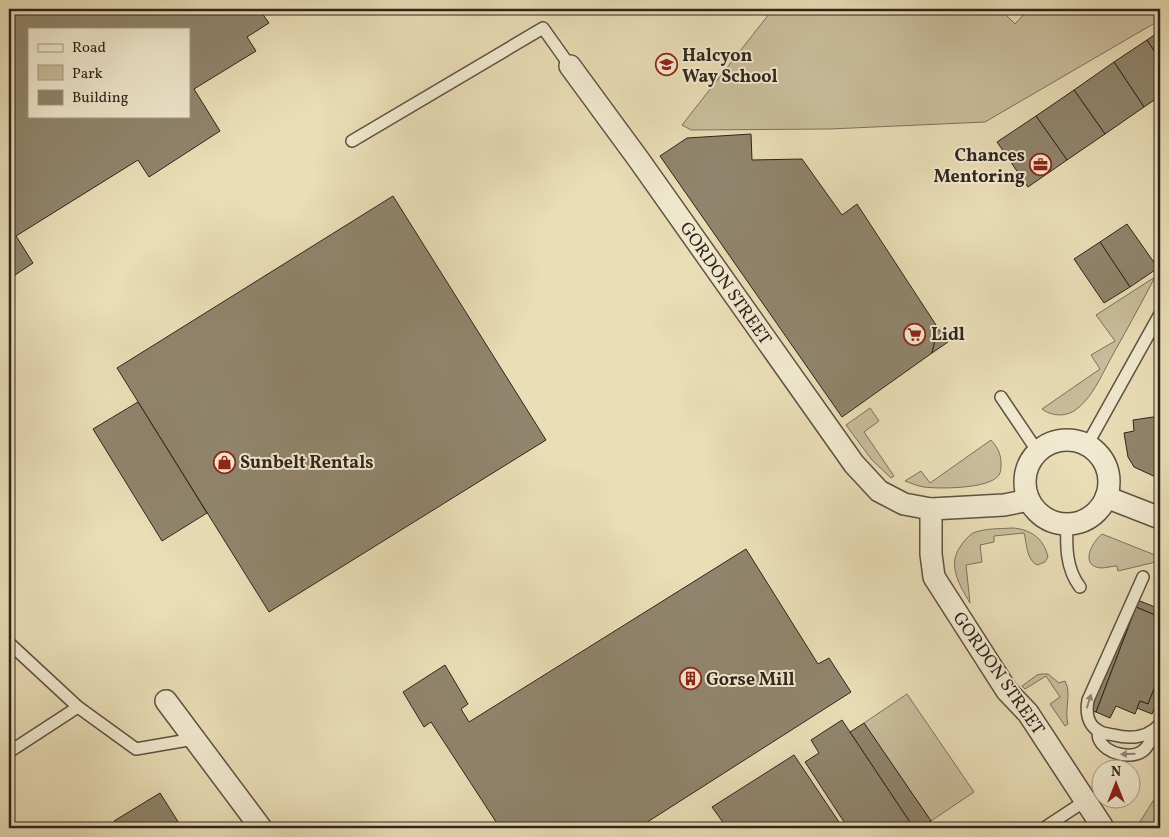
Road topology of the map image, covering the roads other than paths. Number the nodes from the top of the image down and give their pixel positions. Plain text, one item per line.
1 (570, 66) joint
2 (352, 141) dead end
3 (1160, 314) edge
4 (1001, 397) dead end
5 (1086, 445) junction
6 (1038, 452) junction
7 (1106, 497) junction
8 (1029, 500) junction
9 (931, 509) junction
10 (1160, 518) edge
11 (1066, 524) junction
12 (1143, 577) dead end
13 (1080, 587) dead end
14 (9, 643) edge
15 (166, 701) dead end
16 (78, 707) junction
17 (1158, 726) edge
18 (1098, 731) junction
19 (194, 739) junction
20 (9, 752) edge
21 (1085, 801) junction
22 (1102, 826) dead end
23 (261, 828) edge
24 (1044, 828) edge

1 - 2 lane, GORDON STREET
1 - 9 street, GORDON STREET
3 - 5 lane
4 - 6 lane
5 - 6 street
5 - 7 street
6 - 8 street
7 - 10 street
7 - 11 street
8 - 9 street, GORDON STREET
8 - 11 street
9 - 21 street, GORDON STREET
11 - 13 lane
18 -> 12 lane
14 - 16 lane
15 - 19 street
16 - 19 lane
16 - 20 lane
17 - 18 lane
17 -> 18 lane
19 - 23 street
21 - 22 street, GORDON STREET
21 - 24 lane

